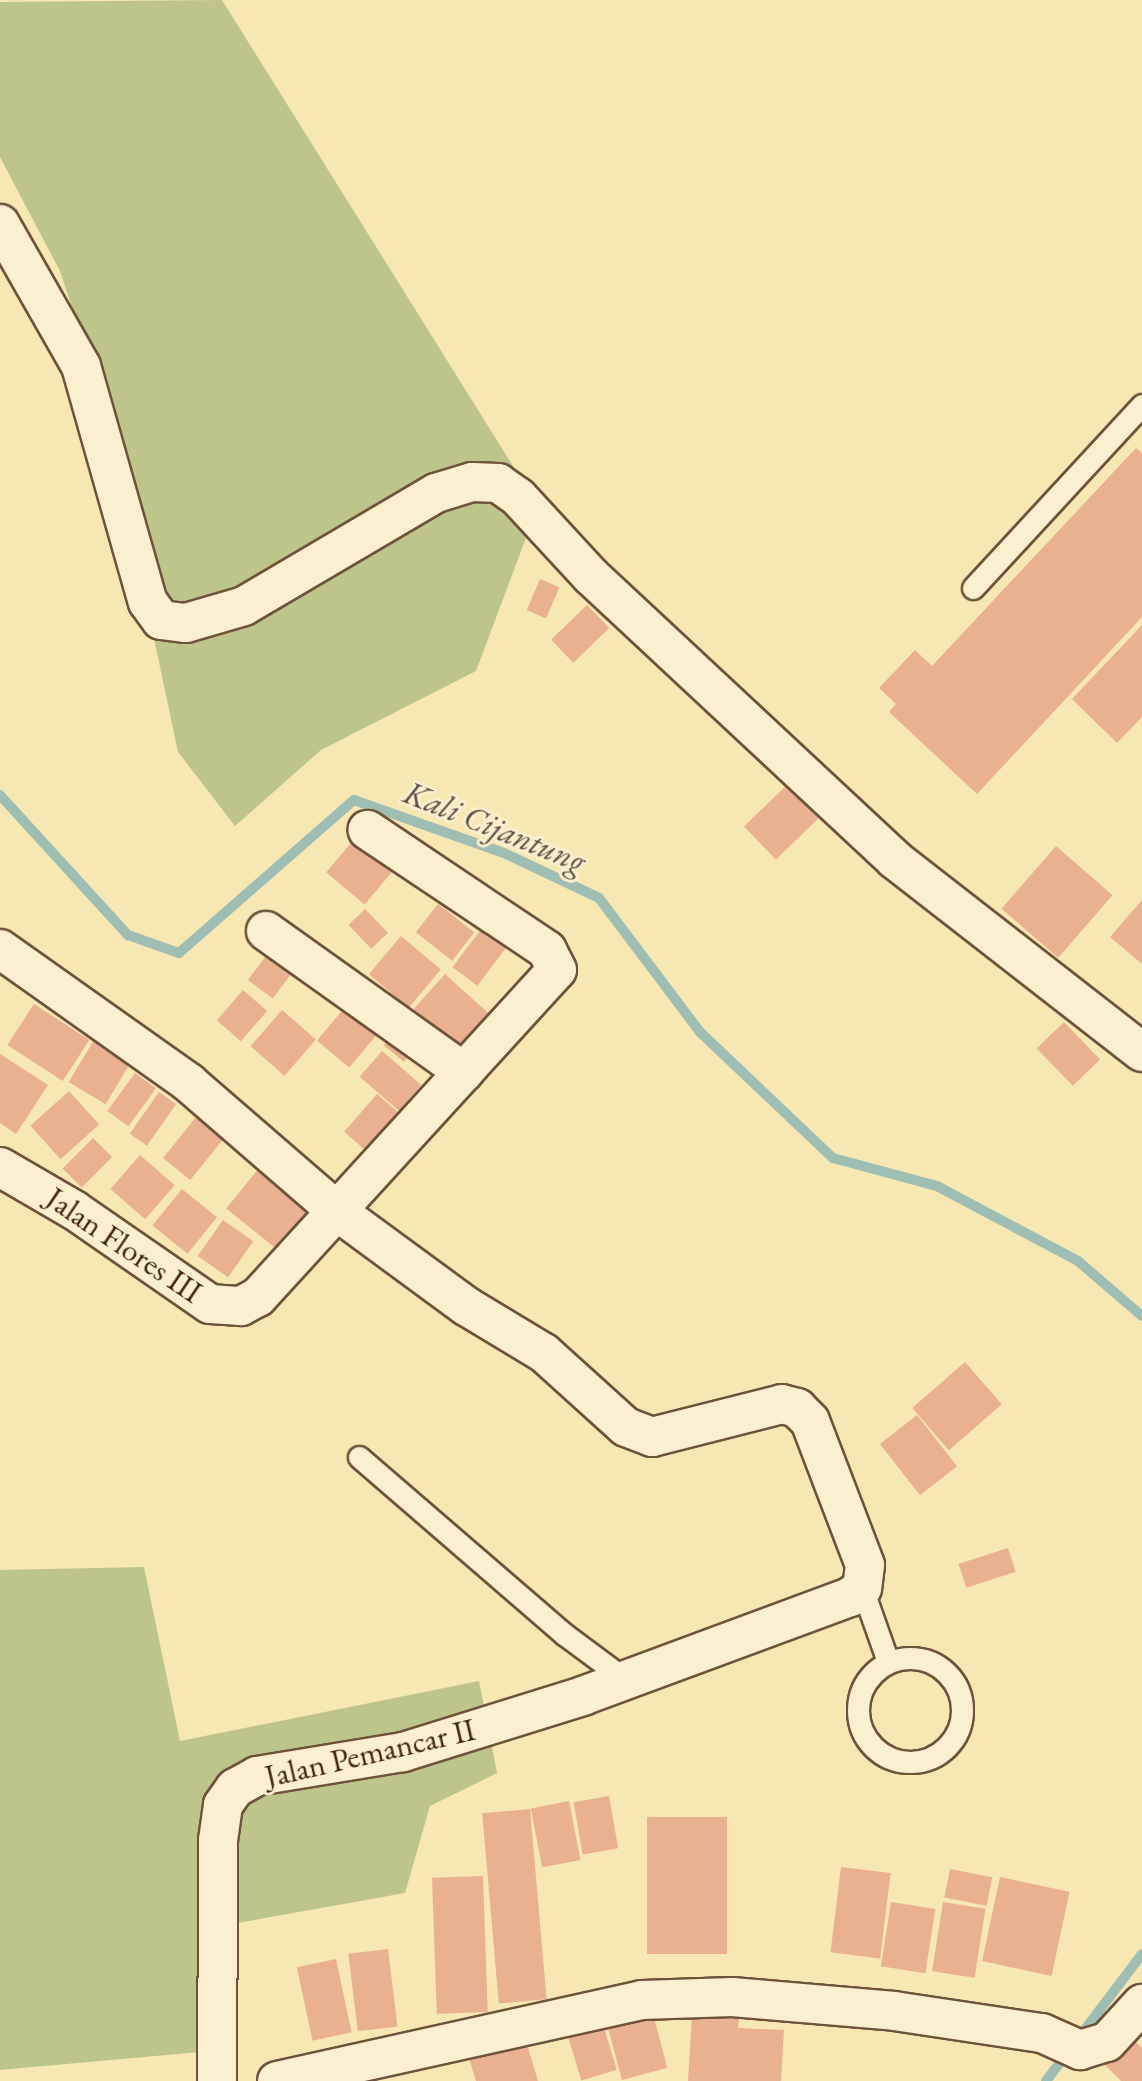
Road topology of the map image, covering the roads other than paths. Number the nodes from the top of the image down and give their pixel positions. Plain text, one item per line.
1 (0, 224) edge
2 (1142, 405) edge
3 (973, 588) dead end
4 (368, 830) dead end
5 (266, 930) dead end
6 (0, 948) edge
7 (1142, 1052) edge
8 (464, 1072) junction
9 (0, 1167) edge
10 (338, 1212) junction
11 (359, 1457) dead end
12 (862, 1588) junction
13 (888, 1662) junction
14 (626, 1680) junction
15 (1142, 2004) edge
16 (354, 2075) edge
17 (217, 2081) edge
18 (277, 2081) edge

1 - 7 street
2 - 3 lane
4 - 8 street
5 - 8 street
6 - 10 street
8 - 10 street
9 - 10 street, Jalan Flores III
10 - 12 street
11 - 14 lane
12 - 13 lane
12 - 14 street, Jalan Pemancar II
13 - 13 lane
14 - 17 street, Jalan Pemancar II
15 - 16 street
16 - 18 street

